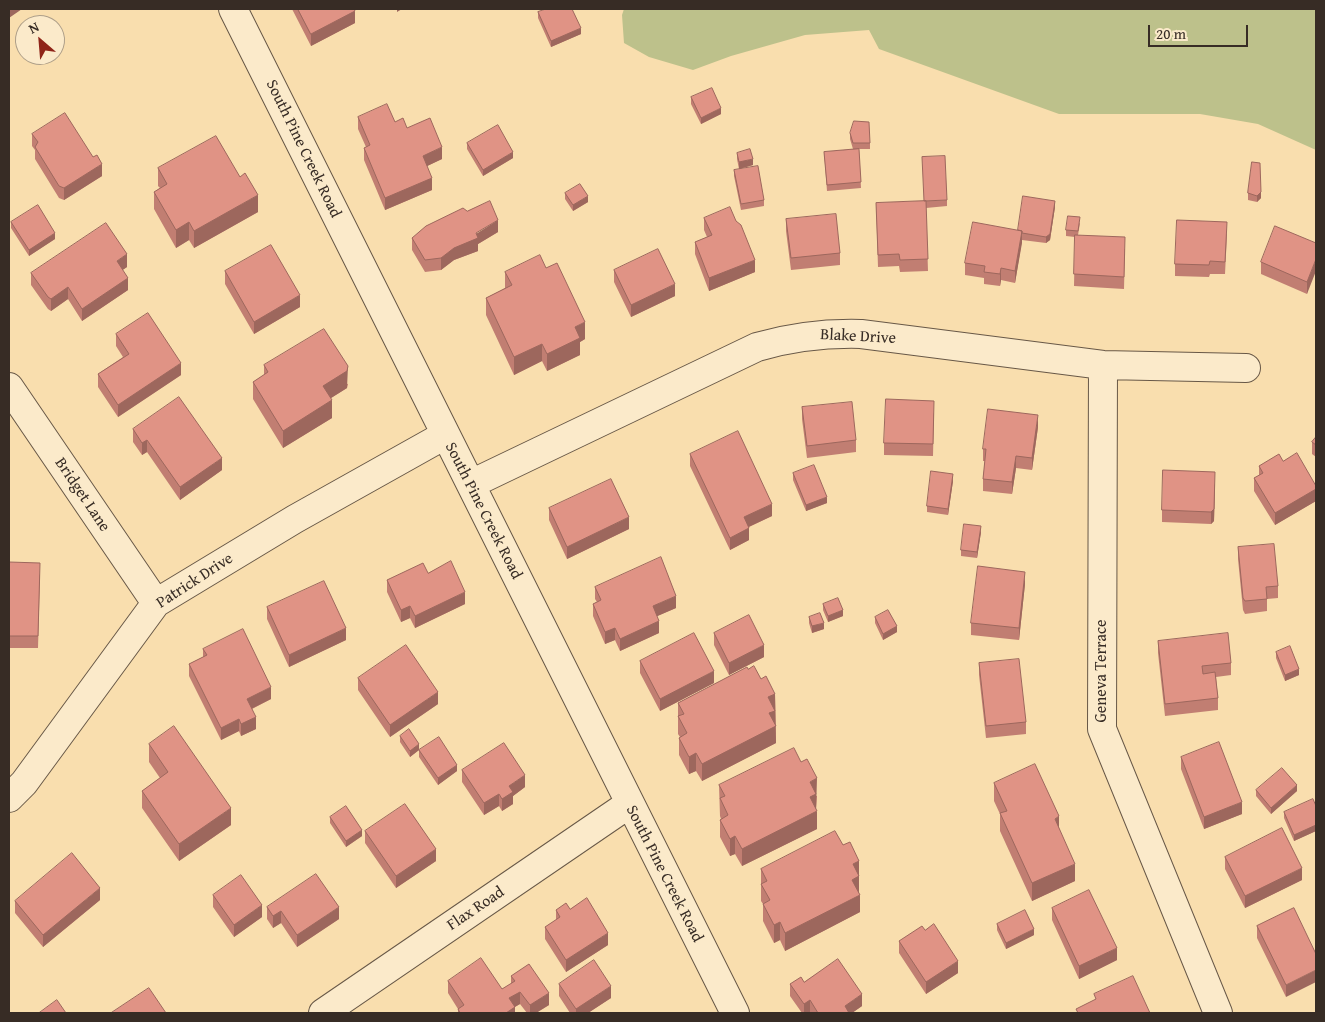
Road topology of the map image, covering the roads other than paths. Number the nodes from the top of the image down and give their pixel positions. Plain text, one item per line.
1 (233, 9) edge
2 (1103, 366) junction
3 (1246, 368) dead end
4 (9, 387) edge
5 (445, 435) junction
6 (471, 484) junction
7 (156, 603) junction
8 (9, 798) edge
9 (629, 804) junction
10 (323, 1013) edge
11 (735, 1013) edge
12 (1218, 1013) edge

1 - 5 street, South Pine Creek Road
2 - 3 street, Blake Drive
2 - 6 street, Blake Drive
2 - 12 street, Geneva Terrace
4 - 7 street, Bridget Lane
5 - 6 street, South Pine Creek Road
5 - 7 street, Patrick Drive
6 - 9 street, South Pine Creek Road
7 - 8 street, Patrick Drive
9 - 10 street, Flax Road
9 - 11 street, South Pine Creek Road

